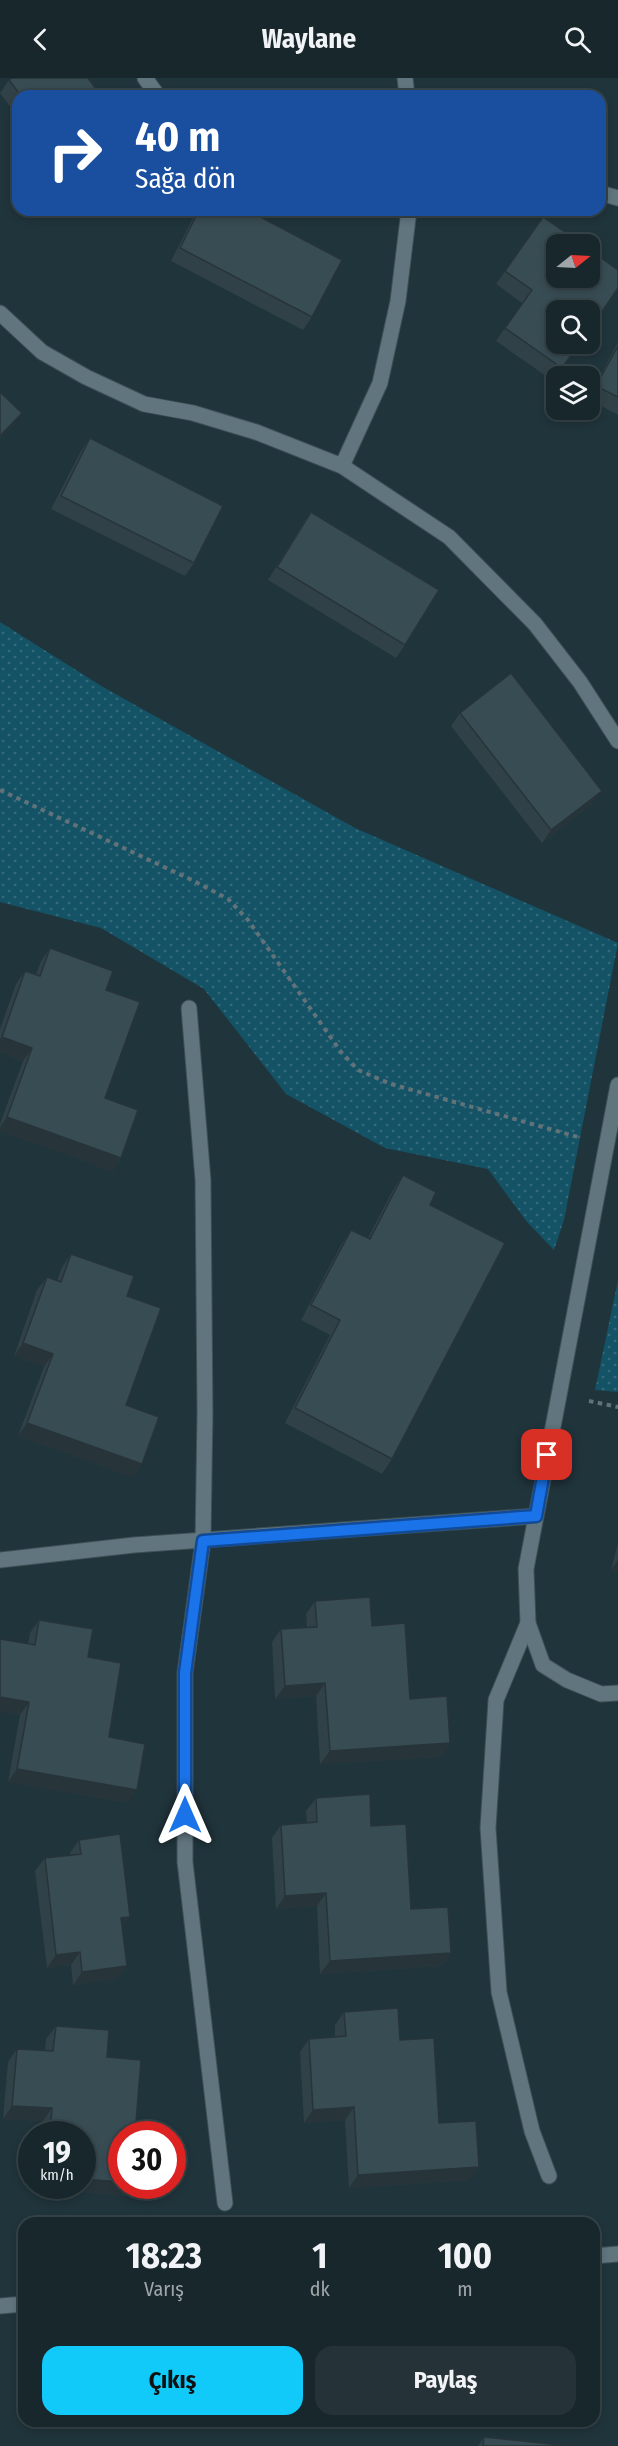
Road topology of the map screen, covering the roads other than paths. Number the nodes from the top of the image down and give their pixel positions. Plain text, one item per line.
1 (408, 216) edge
2 (0, 313) edge
3 (342, 466) junction
4 (618, 741) edge
5 (189, 1008) dead end
6 (618, 1085) edge
7 (536, 1516) junction
8 (203, 1541) junction
9 (0, 1560) edge
10 (528, 1623) junction
11 (618, 1693) edge
12 (549, 2176) dead end
13 (225, 2203) dead end
14 (618, 2254) edge
15 (600, 2256) edge
16 (18, 2304) edge
17 (0, 2306) edge

1 - 3 street
2 - 3 street
3 - 4 street
5 - 8 street
6 - 7 street
7 - 8 street
7 - 10 street
8 - 9 street
8 - 13 street
10 - 11 street
10 - 12 street
14 - 15 street
16 - 17 street

